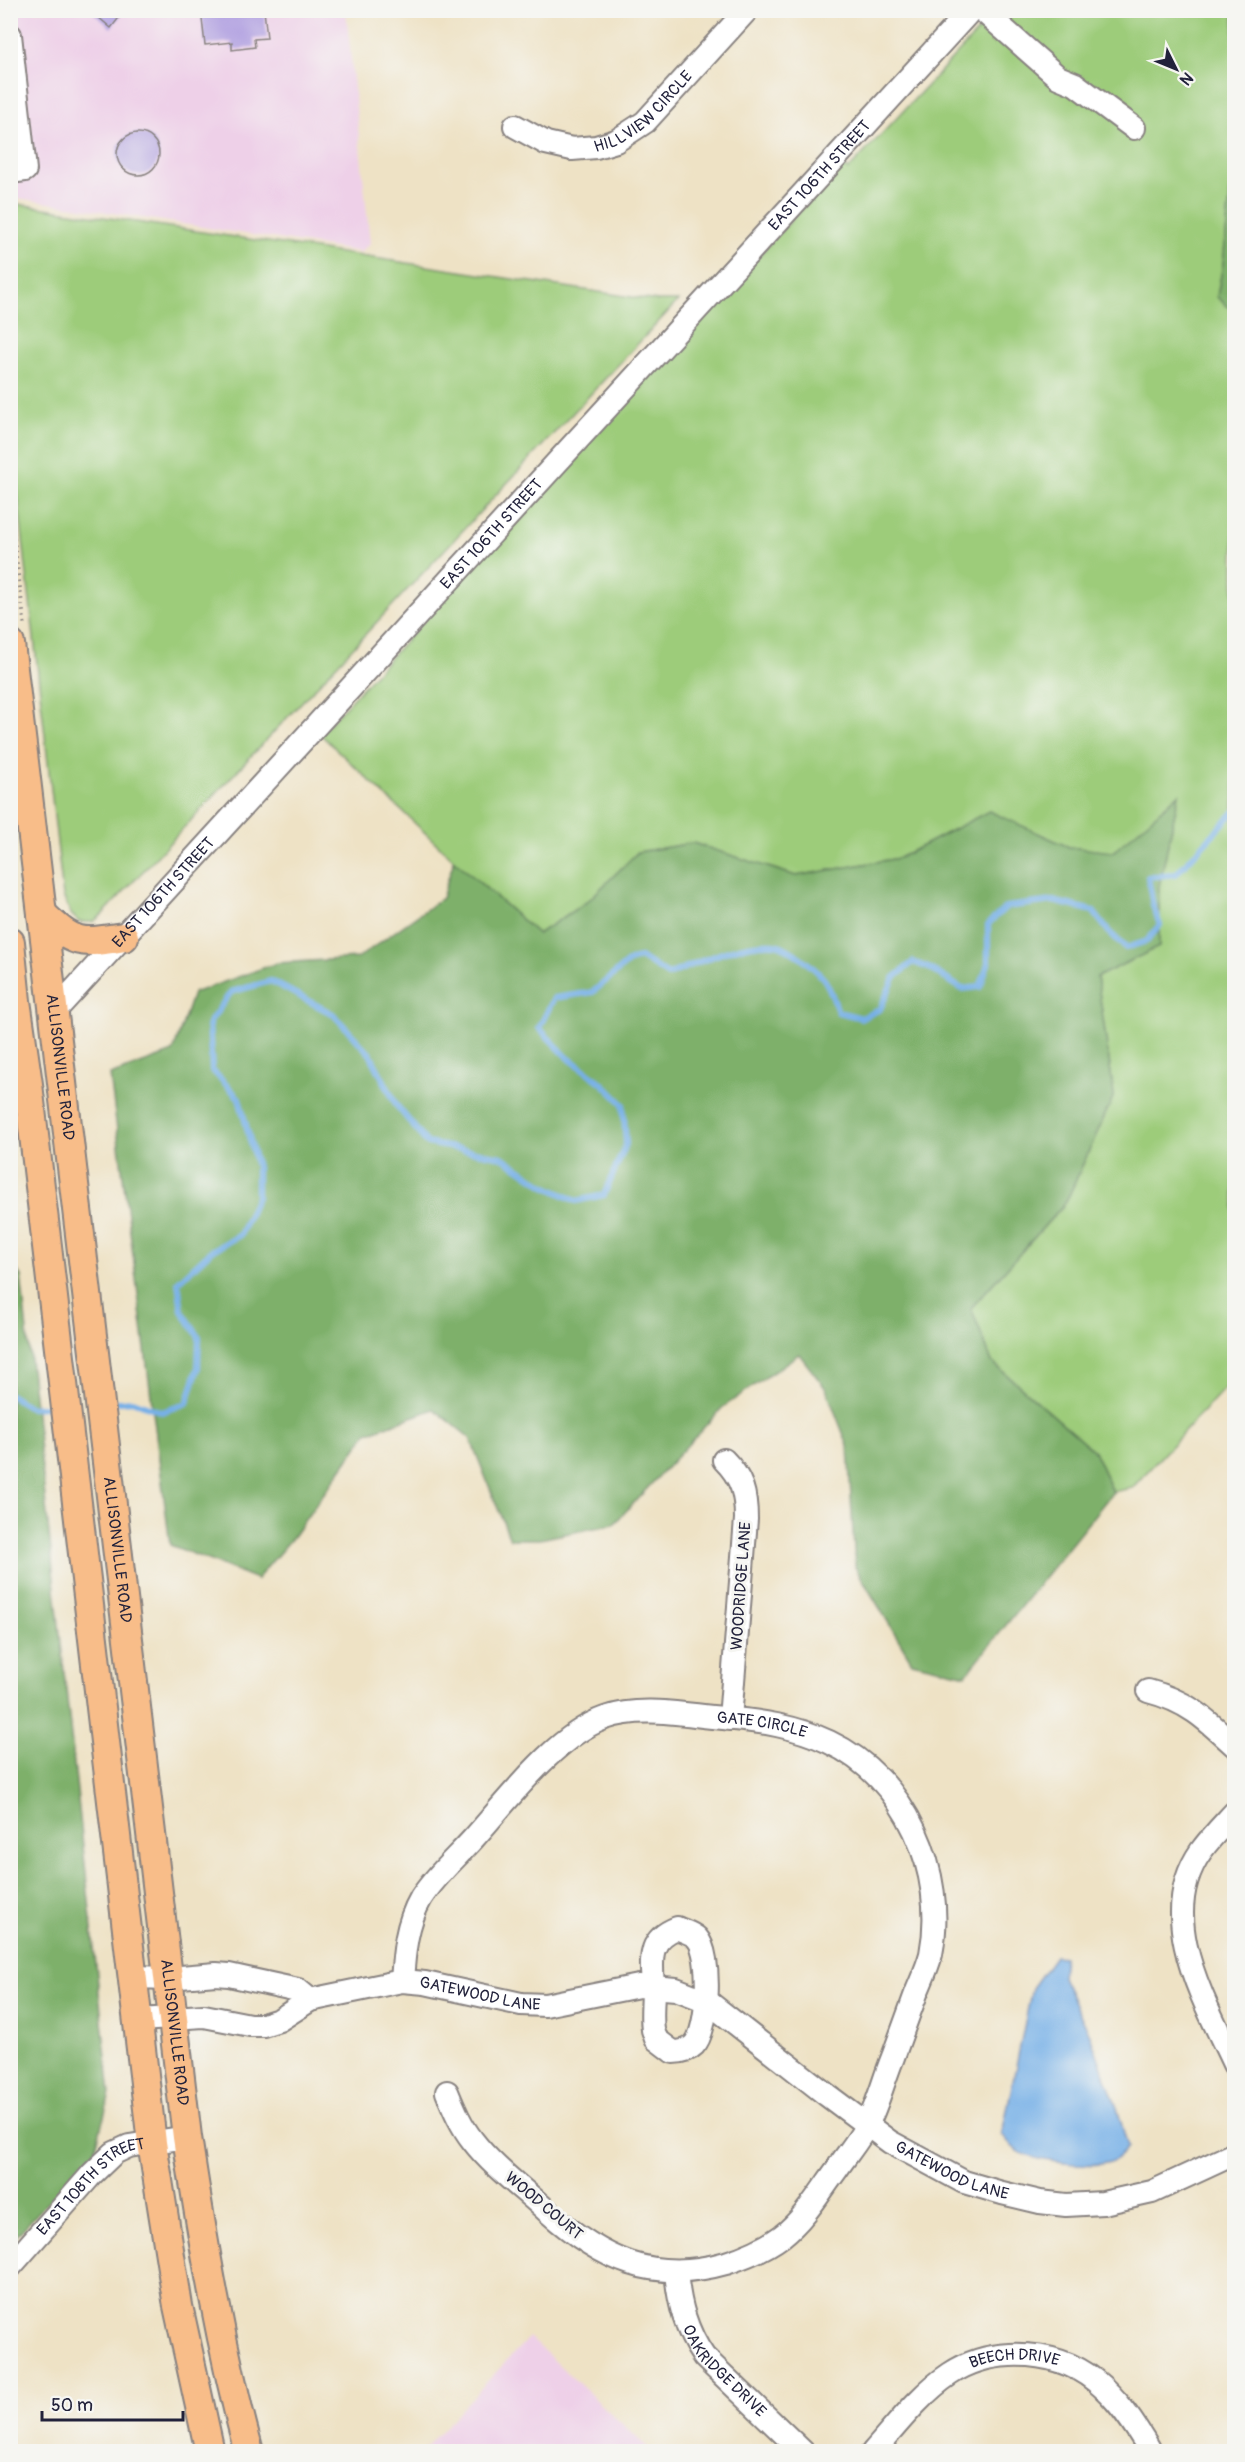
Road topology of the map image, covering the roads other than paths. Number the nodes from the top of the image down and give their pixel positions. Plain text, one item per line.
1 (747, 10) edge
2 (971, 10) edge
3 (982, 10) edge
4 (10, 35) edge
5 (515, 126) dead end
6 (1134, 128) dead end
7 (10, 172) edge
8 (10, 644) edge
9 (42, 914) junction
10 (124, 937) junction
11 (10, 942) edge
12 (54, 1012) junction
13 (16, 1050) edge
14 (10, 1128) edge
15 (37, 1170) junction
16 (724, 1460) dead end
17 (1148, 1691) dead end
18 (730, 1719) junction
19 (1234, 1745) edge
20 (1234, 1813) edge
21 (134, 1977) junction
22 (169, 1978) junction
23 (402, 1981) junction
24 (652, 1986) junction
25 (310, 2000) junction
26 (707, 2001) junction
27 (174, 2018) junction
28 (139, 2020) junction
29 (1234, 2064) edge
30 (447, 2092) dead end
31 (867, 2125) junction
32 (187, 2137) junction
33 (152, 2143) junction
34 (1234, 2154) edge
35 (10, 2267) edge
36 (676, 2272) junction
37 (210, 2451) edge
38 (249, 2451) edge
39 (803, 2451) edge
40 (873, 2451) edge
41 (1151, 2451) edge

1 - 5 street, HILLVIEW CIRCLE
2 - 10 street, EAST 106TH STREET
3 - 6 street
4 - 7 street
8 - 9 main road, ALLISONVILLE ROAD
9 - 10 main road
9 - 12 main road, ALLISONVILLE ROAD
10 - 12 street, EAST 106TH STREET
11 - 13 main road
12 - 13 main road, EAST 106TH STREET
12 - 22 main road, ALLISONVILLE ROAD
13 - 15 main road
14 - 15 main road
15 - 21 main road
16 - 18 street, WOODRIDGE LANE
17 - 19 street
18 - 23 street, GATE CIRCLE
18 - 31 street, GATE CIRCLE
20 - 29 street
21 - 22 street
21 - 28 main road
22 - 25 street
22 - 27 main road, ALLISONVILLE ROAD
23 - 24 street, GATEWOOD LANE
23 - 25 street, GATEWOOD LANE
24 - 26 street, GATEWOOD LANE
24 - 26 street
24 - 26 street
25 - 27 street, GATEWOOD LANE
26 - 31 street, GATEWOOD LANE
27 - 28 street, GATEWOOD LANE
27 - 32 main road, ALLISONVILLE ROAD
28 - 33 main road
30 - 36 street, WOOD COURT
31 - 34 street, GATEWOOD LANE
31 - 36 street, WOOD COURT
32 - 33 street, EAST 108TH STREET
32 - 38 main road, ALLISONVILLE ROAD
33 - 35 street, EAST 108TH STREET
33 - 37 main road
36 - 39 street, OAKRIDGE DRIVE
40 - 41 street, BEECH DRIVE

